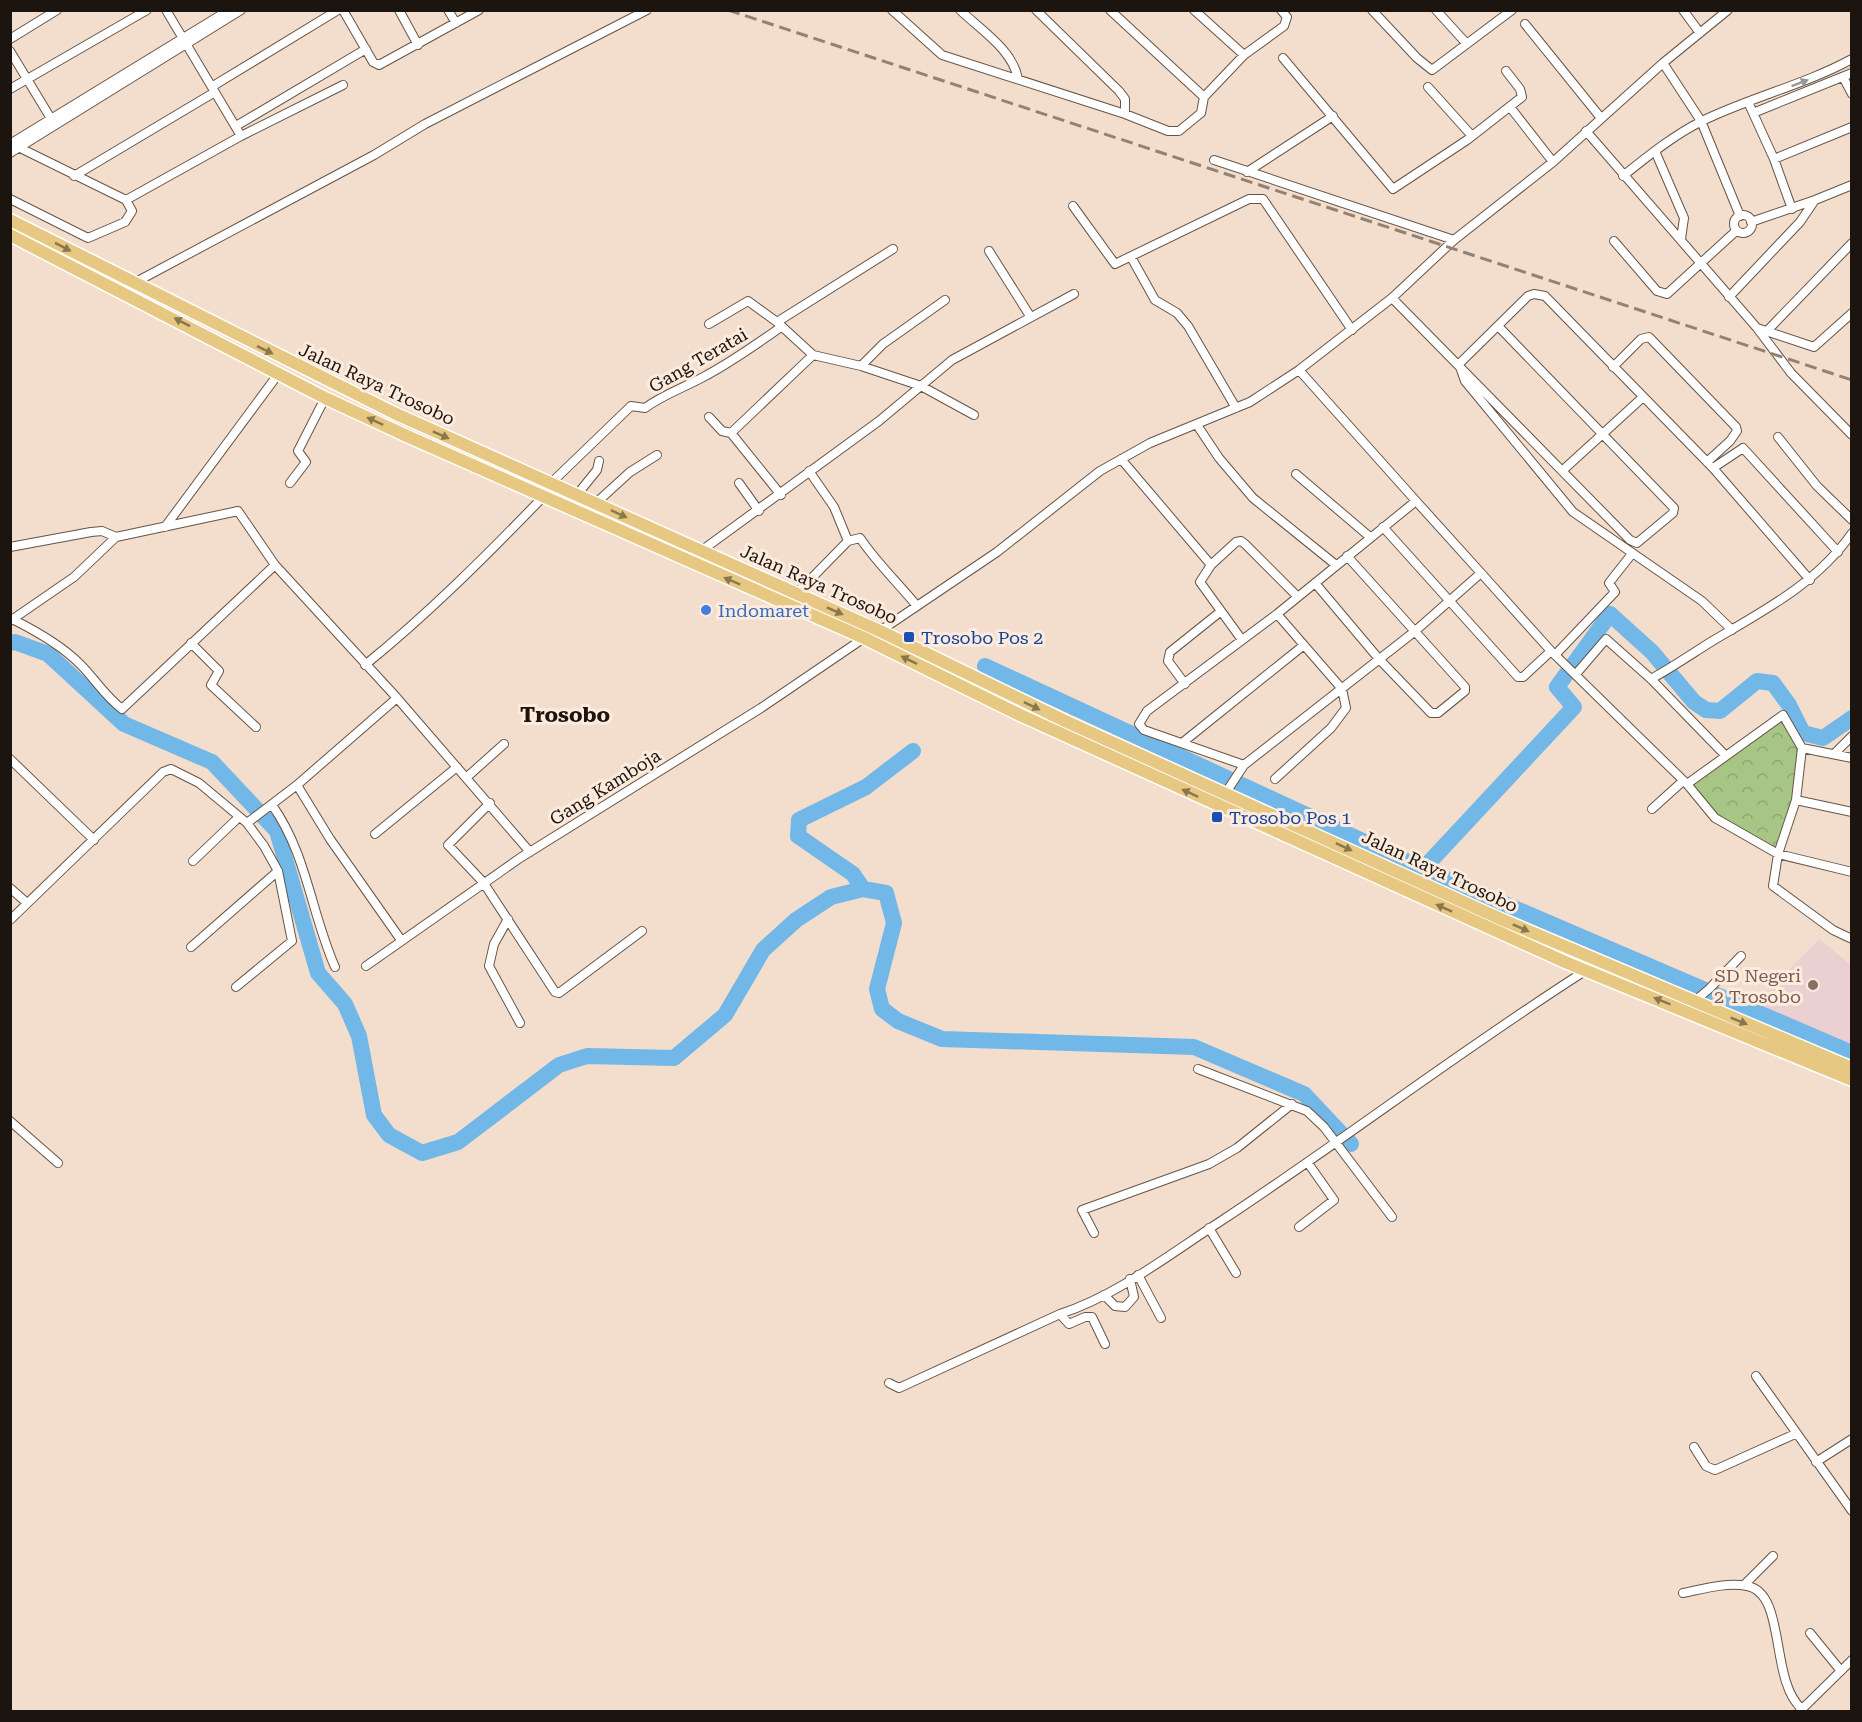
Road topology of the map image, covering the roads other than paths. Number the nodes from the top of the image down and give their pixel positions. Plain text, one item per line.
1 (57, 10) edge
2 (147, 10) edge
3 (166, 10) edge
4 (242, 10) edge
5 (338, 10) edge
6 (344, 10) edge
7 (399, 10) edge
8 (448, 10) edge
9 (479, 10) edge
10 (646, 10) edge
11 (960, 10) edge
12 (1036, 10) edge
13 (1110, 10) edge
14 (1194, 10) edge
15 (1281, 10) edge
16 (1372, 10) edge
17 (1436, 10) edge
18 (1512, 10) edge
19 (1683, 10) edge
20 (1728, 10) edge
21 (890, 11) edge
22 (228, 12) edge
23 (1502, 14) edge
24 (456, 23) junction
25 (1525, 24) dead end
26 (1700, 33) junction
27 (10, 39) edge
28 (184, 42) junction
29 (1466, 43) junction
30 (418, 45) junction
31 (366, 48) junction
32 (10, 51) edge
33 (1244, 56) junction
34 (1283, 58) dead end
35 (1851, 59) edge
36 (1663, 63) junction
37 (1506, 71) dead end
38 (1851, 73) edge
39 (1843, 77) junction
40 (27, 79) junction
41 (1018, 79) junction
42 (343, 85) dead end
43 (302, 87) junction
44 (1428, 87) dead end
45 (10, 89) edge
46 (214, 89) junction
47 (1851, 94) edge
48 (1204, 97) junction
49 (278, 101) junction
50 (310, 102) junction
51 (1748, 102) junction
52 (1510, 107) junction
53 (1753, 113) junction
54 (1125, 114) junction
55 (286, 115) junction
56 (1334, 116) junction
57 (1601, 118) junction
58 (1701, 121) junction
59 (52, 122) junction
60 (236, 126) junction
61 (1851, 127) edge
62 (1586, 131) junction
63 (241, 136) junction
64 (1472, 136) junction
65 (11, 143) edge
66 (19, 147) junction
67 (1655, 151) junction
68 (10, 153) edge
69 (1774, 159) junction
70 (1214, 160) dead end
71 (1553, 162) junction
72 (1247, 172) junction
73 (74, 176) junction
74 (1623, 176) junction
75 (1851, 185) edge
76 (10, 199) edge
77 (126, 200) junction
78 (1815, 200) junction
79 (1072, 206) dead end
80 (1792, 209) junction
81 (1740, 216) junction
82 (10, 220) edge
83 (1751, 222) junction
84 (1736, 231) junction
85 (10, 235) edge
86 (1681, 239) junction
87 (1454, 240) junction
88 (1614, 241) dead end
89 (1851, 243) edge
90 (893, 249) dead end
91 (988, 251) dead end
92 (1131, 257) junction
93 (1701, 264) junction
94 (134, 283) junction
95 (1074, 294) dead end
96 (1729, 297) junction
97 (1392, 298) junction
98 (945, 300) dead end
99 (1851, 312) edge
100 (1030, 316) junction
101 (709, 324) dead end
102 (779, 324) junction
103 (1498, 326) junction
104 (1757, 328) junction
105 (1352, 330) junction
106 (1767, 331) junction
107 (813, 355) junction
108 (1459, 364) junction
109 (861, 366) junction
110 (1613, 367) junction
111 (1299, 370) junction
112 (279, 374) junction
113 (921, 386) junction
114 (325, 398) junction
115 (1642, 398) junction
116 (1236, 408) junction
117 (974, 415) dead end
118 (709, 417) dead end
119 (1197, 425) junction
120 (731, 433) junction
121 (1602, 433) junction
122 (1851, 435) edge
123 (1778, 437) dead end
124 (657, 455) dead end
125 (1121, 459) junction
126 (599, 461) dead end
127 (1710, 465) junction
128 (809, 471) junction
129 (1562, 471) junction
130 (1296, 474) dead end
131 (290, 483) dead end
132 (739, 483) dead end
133 (550, 484) junction
134 (781, 495) junction
135 (576, 496) junction
136 (542, 498) junction
137 (1416, 501) junction
138 (596, 503) junction
139 (759, 511) junction
140 (1851, 520) edge
141 (165, 527) junction
142 (1383, 527) junction
143 (1851, 533) edge
144 (116, 537) junction
145 (1370, 537) junction
146 (848, 541) junction
147 (10, 548) edge
148 (701, 551) junction
149 (1838, 552) junction
150 (1631, 555) junction
151 (1347, 556) junction
152 (275, 565) junction
153 (1211, 565) junction
154 (1336, 565) junction
155 (1481, 573) junction
156 (1810, 580) junction
157 (1315, 583) junction
158 (797, 593) junction
159 (1298, 597) junction
160 (1448, 602) junction
161 (917, 606) junction
162 (1220, 612) junction
163 (1277, 614) junction
164 (12, 620) edge
165 (1732, 630) junction
166 (880, 631) junction
167 (1414, 632) junction
168 (864, 638) junction
169 (1242, 640) junction
170 (191, 643) junction
171 (1304, 645) junction
172 (1553, 653) junction
173 (1379, 660) junction
174 (365, 665) junction
175 (1574, 673) junction
176 (1653, 678) junction
177 (963, 679) junction
178 (1185, 684) junction
179 (1342, 689) junction
180 (397, 698) junction
181 (256, 727) dead end
182 (1851, 736) edge
183 (1182, 743) junction
184 (504, 744) dead end
185 (1803, 748) junction
186 (1834, 754) junction
187 (1725, 755) junction
188 (1851, 758) edge
189 (10, 759) edge
190 (1244, 765) junction
191 (457, 767) junction
192 (466, 777) junction
193 (1275, 779) dead end
194 (1685, 783) junction
195 (297, 785) junction
196 (1226, 792) junction
197 (1796, 800) junction
198 (490, 803) junction
199 (270, 806) junction
200 (1652, 809) dead end
201 (1851, 812) edge
202 (239, 817) junction
203 (249, 822) junction
204 (375, 834) dead end
205 (94, 840) junction
206 (530, 852) junction
207 (1778, 854) junction
208 (193, 861) dead end
209 (278, 871) junction
210 (1851, 872) edge
211 (483, 882) junction
212 (10, 888) edge
213 (27, 903) junction
214 (508, 919) junction
215 (10, 920) edge
216 (642, 931) dead end
217 (1851, 939) edge
218 (401, 940) junction
219 (191, 947) dead end
220 (1741, 956) dead end
221 (366, 966) dead end
222 (335, 967) dead end
223 (1585, 971) junction
224 (236, 987) dead end
225 (1698, 999) junction
226 (1684, 1010) junction
227 (520, 1023) dead end
228 (1198, 1068) dead end
229 (1851, 1068) edge
230 (1851, 1080) edge
231 (1292, 1104) junction
232 (10, 1121) edge
233 (1338, 1141) junction
234 (58, 1162) dead end
235 (1308, 1163) junction
236 (1392, 1217) dead end
237 (1299, 1227) dead end
238 (1209, 1228) junction
239 (1094, 1233) dead end
240 (1236, 1273) dead end
241 (1138, 1275) junction
242 (1130, 1279) junction
243 (1104, 1295) junction
244 (1060, 1314) junction
245 (1161, 1318) dead end
246 (1105, 1344) dead end
247 (1756, 1376) dead end
248 (889, 1383) dead end
249 (1795, 1434) junction
250 (1851, 1439) edge
251 (1694, 1447) dead end
252 (1816, 1462) junction
253 (1851, 1511) edge
254 (1773, 1556) dead end
255 (1743, 1586) junction
256 (1683, 1593) dead end
257 (1810, 1633) dead end
258 (1851, 1660) edge
259 (1841, 1671) junction
260 (1800, 1710) edge

1 - 27 street
2 - 40 street
3 - 28 street
4 - 22 street
5 - 46 street
6 - 31 street
7 - 30 street
8 - 24 street
9 - 24 street
10 - 94 street
11 - 41 street
12 - 54 street
13 - 48 street
14 - 33 street
15 - 33 street
16 - 29 street
17 - 29 street
18 - 23 street
19 - 26 street
20 - 26 street
21 - 41 street
22 - 28 street
23 - 29 street
24 - 30 street
25 - 57 street
26 - 36 street
28 - 46 street
28 - 59 street
30 - 31 street
31 - 43 street
32 - 40 street
33 - 48 street
34 - 56 street
51 -> 35 street
36 - 57 street
36 - 58 street
37 - 52 street
38 - 39 street
39 - 47 street
39 - 53 street
40 - 45 street
40 - 59 street
41 - 54 street
42 - 50 street
43 - 49 street
43 - 50 street
44 - 64 street
46 - 60 street
46 - 73 street
48 - 54 street
49 - 55 street
49 - 60 street
50 - 55 street
51 - 53 street
51 - 58 street
52 - 64 street
52 - 71 street
53 - 69 street
55 - 63 street
56 - 64 street
56 - 72 street
57 - 62 street
58 - 67 street
58 - 81 street
59 - 65 street
59 - 66 street
60 - 63 street
61 - 69 street
62 - 71 street
62 - 74 street
63 - 77 street
65 - 66 street
66 - 68 street
66 - 73 street
67 - 74 street
67 - 86 street
69 - 80 street
70 - 72 street
71 - 87 street
72 - 87 street
73 - 77 street
74 - 86 street
75 - 78 street
76 - 77 street
78 - 80 street
78 - 96 street
79 - 92 street
80 - 83 street
81 - 83 street
81 - 84 street
82 -> 94 highway, Jalan Raya Trosobo
83 - 84 street
84 - 93 street
112 -> 85 highway, Jalan Raya Trosobo
86 - 93 street
87 - 97 street
88 - 93 street
89 - 106 street
90 - 102 street
91 - 100 street
92 - 105 street
92 - 116 street
93 - 96 street
94 -> 133 highway, Jalan Raya Trosobo
95 - 100 street
96 - 104 street
97 - 105 street
97 - 108 street
98 - 109 street
99 - 106 street
100 - 113 street
101 - 102 street
102 - 107 street
102 - 133 street, Gang Teratai
103 - 108 street
103 - 110 street
103 - 121 street
104 - 106 street
104 - 122 street
105 - 111 street
107 - 109 street
107 - 120 street
108 - 129 street
108 - 150 street
109 - 113 street
110 - 115 street
110 - 127 street
111 - 116 street
111 - 137 street
112 - 114 highway, Jalan Raya Trosobo
112 - 141 street
113 - 117 street
113 - 128 street
114 - 131 street
136 -> 114 highway, Jalan Raya Trosobo
115 - 121 street
115 - 127 street
116 - 119 street
118 - 120 street
119 - 125 street
119 - 154 street
120 - 134 street
121 - 129 street
121 - 129 street
123 - 140 street
124 - 138 street
125 - 153 street
125 - 161 street
126 - 135 street
127 - 149 street
127 - 156 street
128 - 134 street
128 - 146 street
130 - 145 street
132 - 139 street
133 - 135 highway, Jalan Raya Trosobo
134 - 139 street
135 - 138 highway, Jalan Raya Trosobo
168 -> 136 highway, Jalan Raya Trosobo
136 - 174 street
137 - 142 street
137 - 155 street
138 -> 148 highway, Jalan Raya Trosobo
139 - 148 street
141 - 144 street
141 - 152 street
142 - 145 street
142 - 160 street
143 - 149 street
144 - 147 street
144 - 164 street
145 - 151 street
146 - 158 street
146 - 161 street
148 - 158 highway, Jalan Raya Trosobo
149 - 156 street
150 - 165 street
150 - 172 street
151 - 154 street
151 - 167 street
152 - 170 street
152 - 174 street
153 - 159 street
153 - 162 street
154 - 157 street
155 - 160 street
155 - 172 street
156 - 165 street
157 - 159 street
157 - 173 street
158 -> 166 highway, Jalan Raya Trosobo
159 - 163 street
160 - 167 street
160 - 172 street
161 - 166 street
162 - 169 street
162 - 178 street
163 - 169 street
163 - 171 street
164 - 170 street
165 - 176 street
166 - 177 highway, Jalan Raya Trosobo
167 - 173 street
167 - 173 street
177 -> 168 highway, Jalan Raya Trosobo
168 - 206 street, Gang Kamboja
169 - 178 street
170 - 181 street
171 - 179 street
171 - 183 street
172 - 175 street
173 - 179 street
174 - 180 street
175 - 176 street
175 - 194 street
176 - 187 street
177 -> 196 highway, Jalan Raya Trosobo
223 -> 177 highway, Jalan Raya Trosobo
178 - 183 street
179 - 190 street
179 - 193 street
180 - 191 street
180 - 195 street
182 - 186 street
183 - 190 street
184 - 192 street
185 - 186 street
185 - 187 street
185 - 197 street
186 - 188 street
187 - 194 street
189 - 205 street
190 - 196 street
191 - 192 street
191 - 204 street
192 - 198 street
194 - 200 street
194 - 207 street
195 - 199 street
195 - 218 street
196 -> 225 highway, Jalan Raya Trosobo
197 - 201 street
197 - 207 street
198 - 206 street
198 - 211 street
199 - 203 street
199 - 222 street
202 - 203 street
202 - 205 street
202 - 208 street
203 - 209 street
205 - 213 street
206 - 211 street, Gang Kamboja
207 - 210 street
207 - 217 street
209 - 219 street
209 - 224 street
211 - 214 street
211 - 218 street, Gang Kamboja
212 - 213 street
213 - 215 street
214 - 216 street
214 - 227 street
218 - 221 street, Gang Kamboja
220 - 225 street
226 -> 223 highway, Jalan Raya Trosobo
223 - 233 street
225 - 226 street
225 -> 229 highway, Jalan Raya Trosobo
226 - 230 highway, Jalan Raya Trosobo
228 - 231 street
231 - 233 street
231 - 239 street
232 - 234 street
233 - 235 street
233 - 236 street
235 - 237 street
235 - 238 street
238 - 240 street
238 - 241 street
241 - 242 street
241 - 245 street
242 - 243 street
242 - 243 street
243 - 244 street
244 - 246 street
244 - 248 street
247 - 249 street
249 - 251 street
249 - 252 street
250 - 252 street
252 - 253 street
254 - 255 street
255 - 256 street
255 - 260 street
257 - 259 street
258 - 259 street
259 - 260 street

